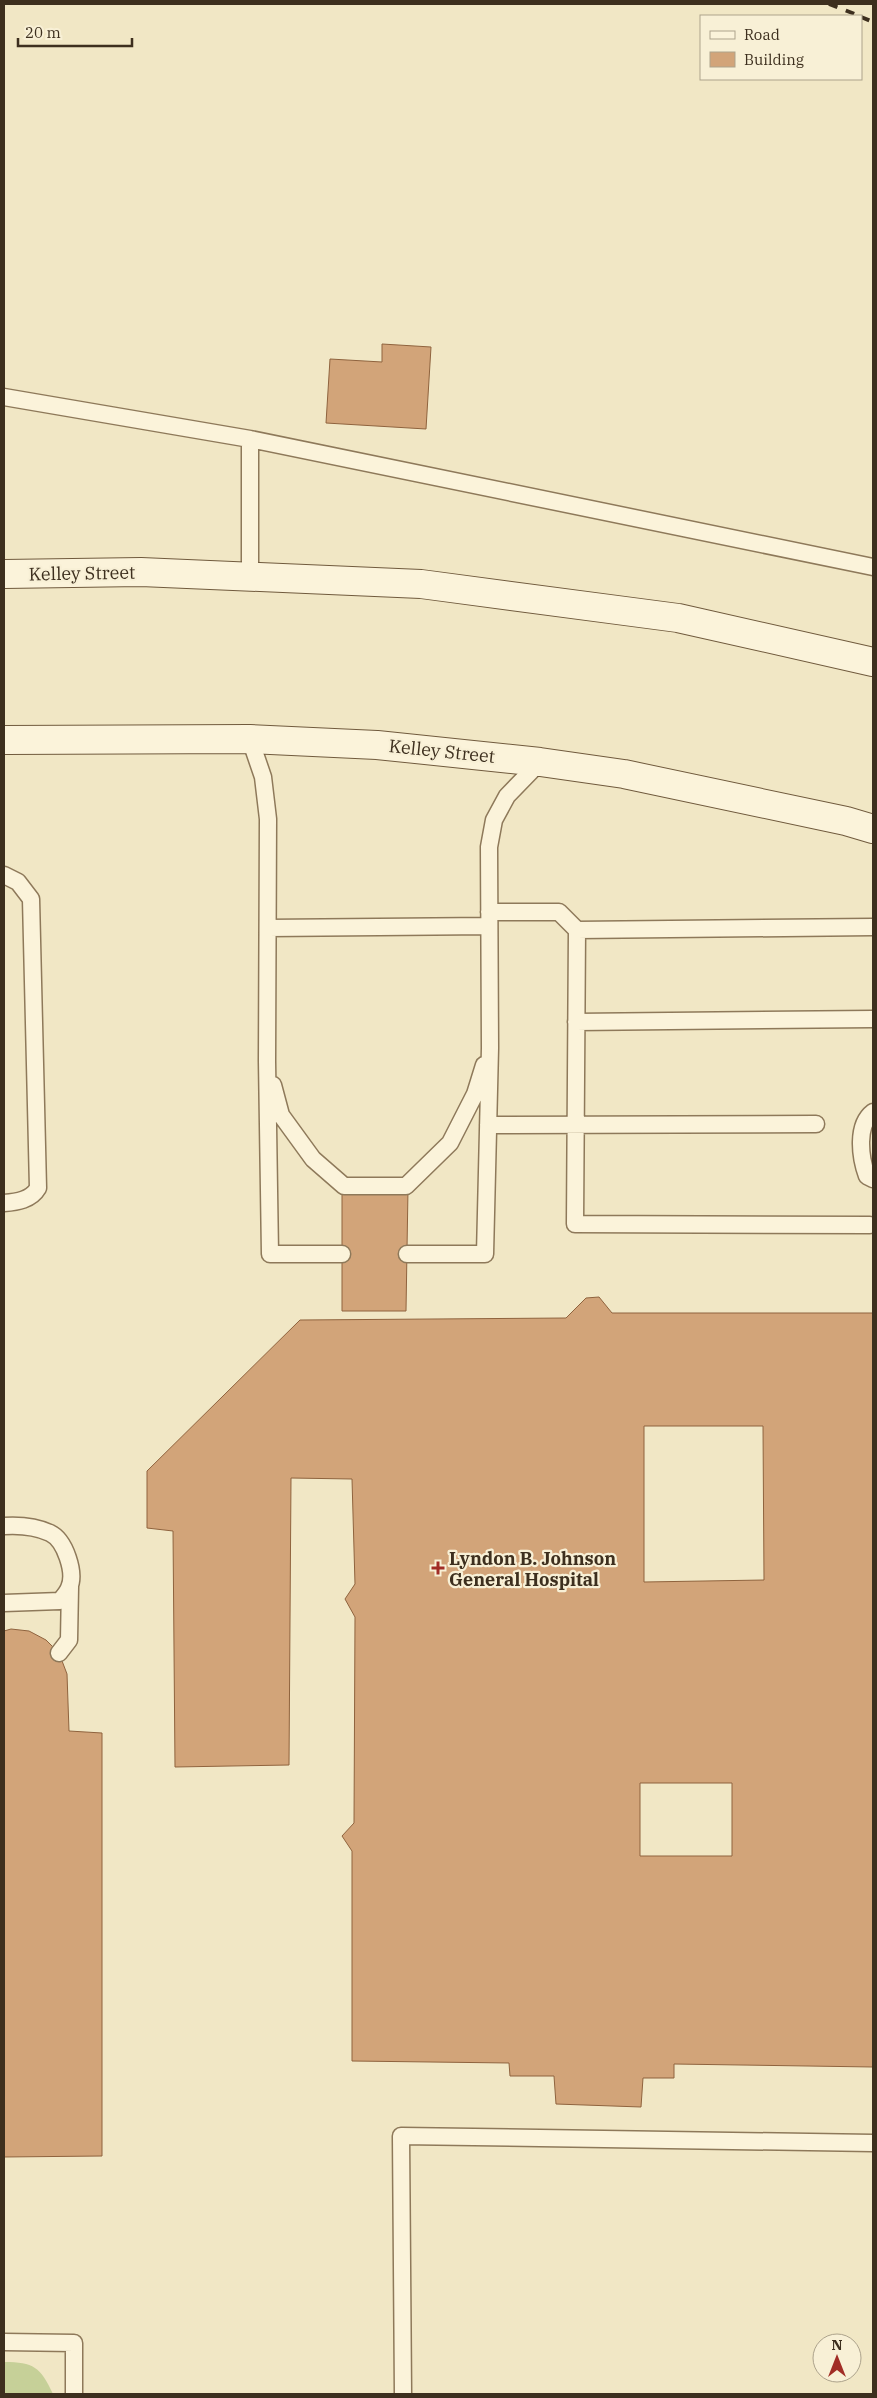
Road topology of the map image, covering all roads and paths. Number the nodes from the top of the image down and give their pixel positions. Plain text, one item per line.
1 (4, 397) edge
2 (250, 439) junction
3 (873, 567) edge
4 (4, 574) edge
5 (250, 577) junction
6 (873, 662) edge
7 (250, 739) junction
8 (4, 740) edge
9 (540, 762) junction
10 (873, 829) edge
11 (4, 875) edge
12 (489, 919) junction
13 (873, 927) edge
14 (268, 928) junction
15 (577, 930) junction
16 (873, 1019) edge
17 (576, 1022) junction
18 (490, 1048) junction
19 (267, 1061) junction
20 (873, 1112) edge
21 (816, 1124) dead end
22 (488, 1126) junction
23 (575, 1126) junction
24 (873, 1178) edge
25 (4, 1202) edge
26 (870, 1225) dead end
27 (342, 1254) dead end
28 (407, 1254) dead end
29 (4, 1526) edge
30 (70, 1587) junction
31 (4, 1603) edge
32 (59, 1653) dead end
33 (873, 2143) edge
34 (4, 2342) edge
35 (74, 2394) edge
36 (403, 2394) edge

1 - 2 lane
2 - 3 lane
2 - 5 lane
4 - 5 main road, Kelley Street
5 - 6 main road, Kelley Street
7 - 8 main road, Kelley Street
7 - 9 main road, Kelley Street
7 - 14 lane
9 - 10 main road, Kelley Street
9 - 12 lane
11 - 25 lane
12 - 14 lane
12 - 15 lane
12 - 18 lane
13 - 15 lane
14 - 19 lane
15 - 17 lane
16 - 17 lane
17 - 23 lane
18 - 19 lane
18 - 22 lane
19 - 27 lane
20 - 24 lane
21 - 23 lane
22 - 23 lane
22 - 28 lane
23 - 26 lane
29 - 30 lane
30 - 31 lane
30 - 32 lane
33 - 36 lane
34 - 35 lane

